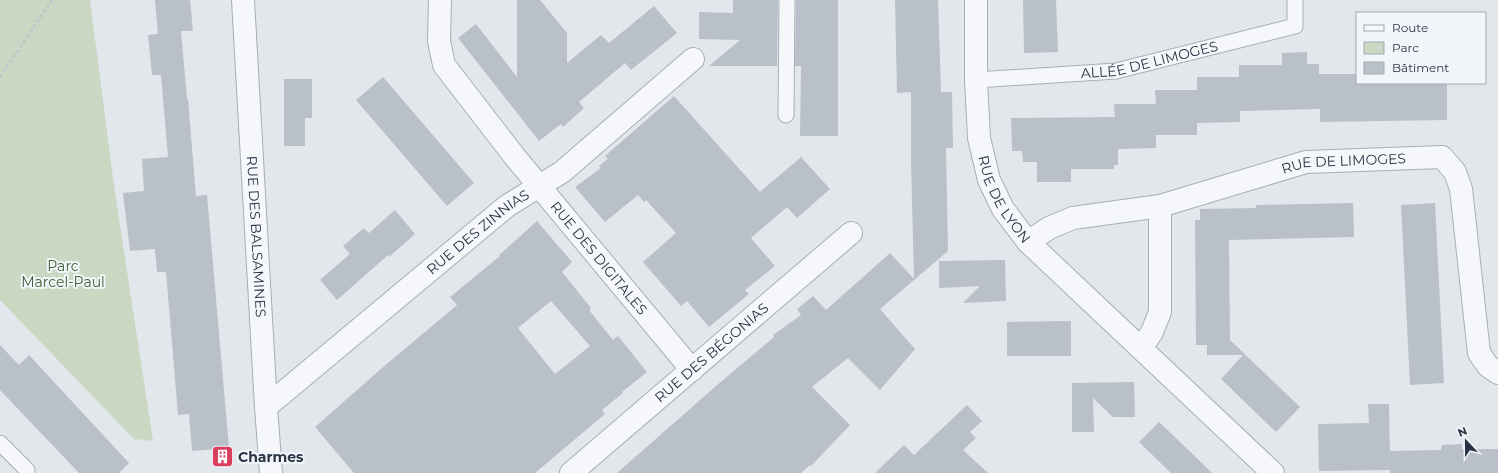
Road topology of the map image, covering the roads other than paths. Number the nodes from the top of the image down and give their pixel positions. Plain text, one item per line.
1 (243, 0) edge
2 (440, 0) edge
3 (787, 0) edge
4 (976, 0) edge
5 (1295, 0) edge
6 (692, 59) dead end
7 (976, 80) junction
8 (786, 115) dead end
9 (538, 186) junction
10 (1160, 206) junction
11 (851, 233) dead end
12 (1028, 242) junction
13 (1141, 348) junction
14 (692, 370) junction
15 (1498, 373) edge
16 (266, 407) junction
17 (0, 443) edge
18 (28, 473) edge
19 (271, 473) edge
20 (571, 473) edge
21 (1273, 473) edge

1 - 16 street, RUE DES BALSAMINES
2 - 9 street, RUE DES DIGITALES
3 - 8 lane
4 - 7 street, RUE DE LYON
5 - 7 lane, ALLÉE DE LIMOGES
6 - 9 street, RUE DES ZINNIAS
7 - 12 street, RUE DE LYON
9 - 14 street, RUE DES DIGITALES
9 - 16 street, RUE DES ZINNIAS
10 - 12 street, RUE DE LIMOGES
10 - 13 street
10 - 15 street, RUE DE LIMOGES
11 - 14 street, RUE DES BÉGONIAS
12 - 13 street, RUE DE LYON
13 - 21 street, RUE DE LYON
14 - 20 street, RUE DES BÉGONIAS
16 - 19 street, RUE DES BALSAMINES
17 - 18 lane

